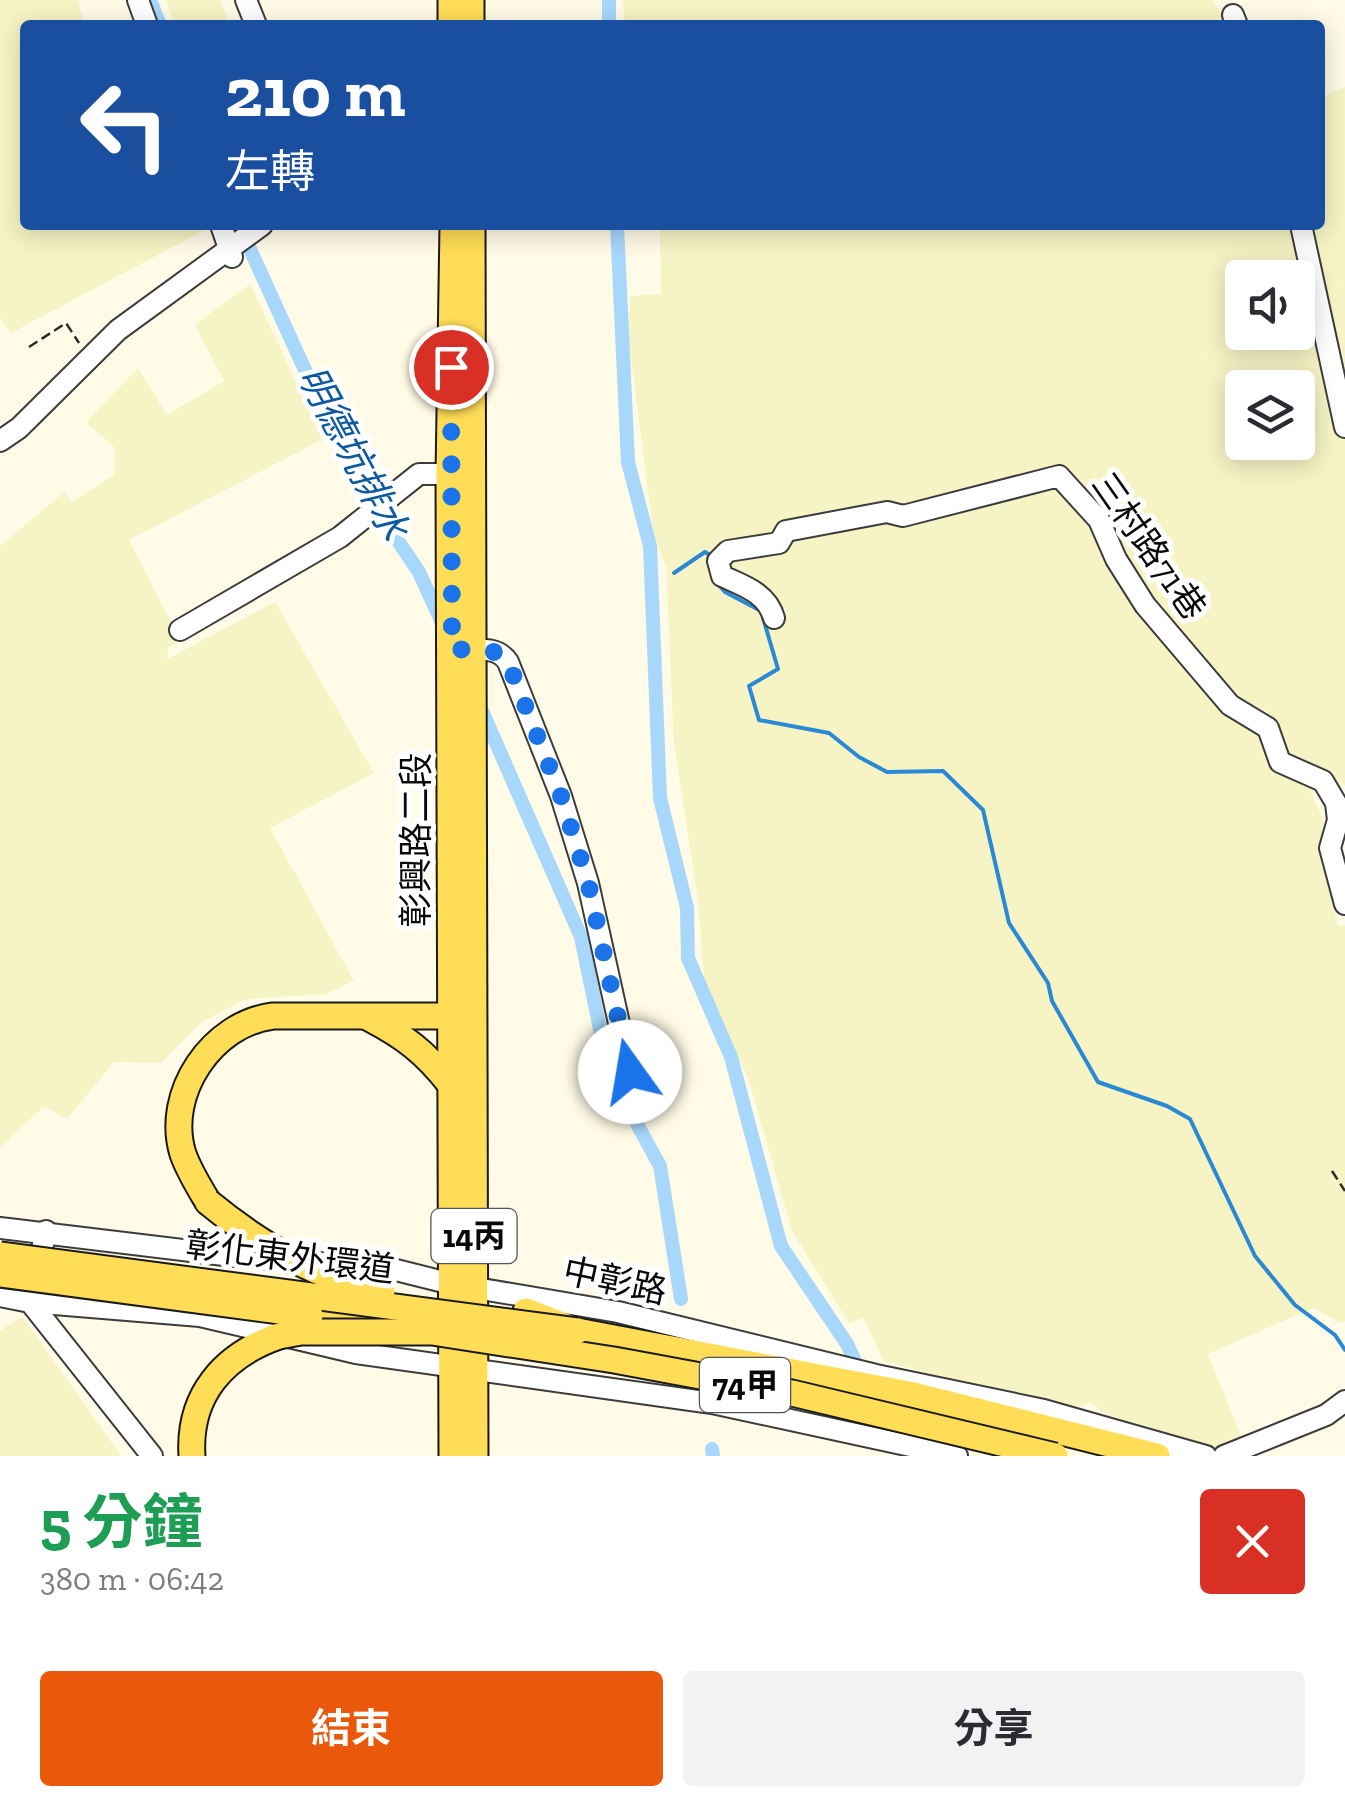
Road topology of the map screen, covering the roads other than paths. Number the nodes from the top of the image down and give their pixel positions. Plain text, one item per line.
1 (223, 230) edge
2 (261, 230) edge
3 (452, 230) edge
4 (472, 230) edge
5 (1302, 230) edge
6 (231, 253) junction
7 (1345, 427) edge
8 (19, 428) junction
9 (0, 441) edge
10 (450, 474) junction
11 (774, 618) dead end
12 (180, 630) dead end
13 (463, 650) junction
14 (1345, 904) edge
15 (364, 1016) junction
16 (463, 1016) junction
17 (450, 1084) junction
18 (651, 1106) dead end
19 (0, 1228) edge
20 (46, 1231) junction
21 (0, 1244) edge
22 (0, 1255) edge
23 (0, 1274) edge
24 (74, 1274) junction
25 (0, 1282) edge
26 (463, 1286) junction
27 (0, 1296) edge
28 (30, 1302) junction
29 (577, 1331) junction
30 (432, 1332) junction
31 (463, 1369) junction
32 (1345, 1401) edge
33 (152, 1456) edge
34 (192, 1456) edge
35 (452, 1456) edge
36 (475, 1456) edge
37 (957, 1456) edge
38 (1055, 1456) edge
39 (1157, 1456) edge
40 (1206, 1456) edge
41 (1224, 1456) edge

1 - 6 street
2 - 6 street
3 - 10 main road, 彰興路二段 / 14丙
4 - 13 main road, 彰興路二段 / 14丙
5 - 7 street
6 - 8 street
6 - 8 street
8 - 9 street
10 - 12 street
10 - 13 main road, 彰興路二段 / 14丙
11 - 14 street, 三村路71巷
13 - 16 main road, 彰興路二段 / 14丙
13 - 18 street
15 - 16 main road
15 - 17 main road
15 - 29 main road, bridge
16 - 17 main road, 彰興路二段 / 14丙
16 - 26 main road, 彰興路二段 / 14丙
17 - 26 main road, 彰興路二段 / 14丙
19 - 20 street, 中彰路
20 - 26 street, 中彰路
20 - 28 street
21 - 24 main road, bridge
22 - 24 main road, 彰化東外環道 / 74甲, bridge
23 - 24 main road, 彰化東外環道 / 74甲, bridge
24 - 25 main road, bridge
24 - 29 main road, 彰化東外環道 / 74甲, bridge
24 - 30 main road, 彰化東外環道 / 74甲, bridge
26 - 31 main road, 彰興路二段 / 14丙
26 - 40 street, 中彰路
27 - 28 street
28 - 31 street
28 - 33 street
29 - 39 main road, 彰化東外環道 / 74甲
30 - 34 main road, bridge
30 - 38 main road, 彰化東外環道 / 74甲, bridge
31 - 35 main road, 彰興路二段 / 14丙
31 - 36 main road, 彰興路二段 / 14丙
31 - 37 street
32 - 41 street

